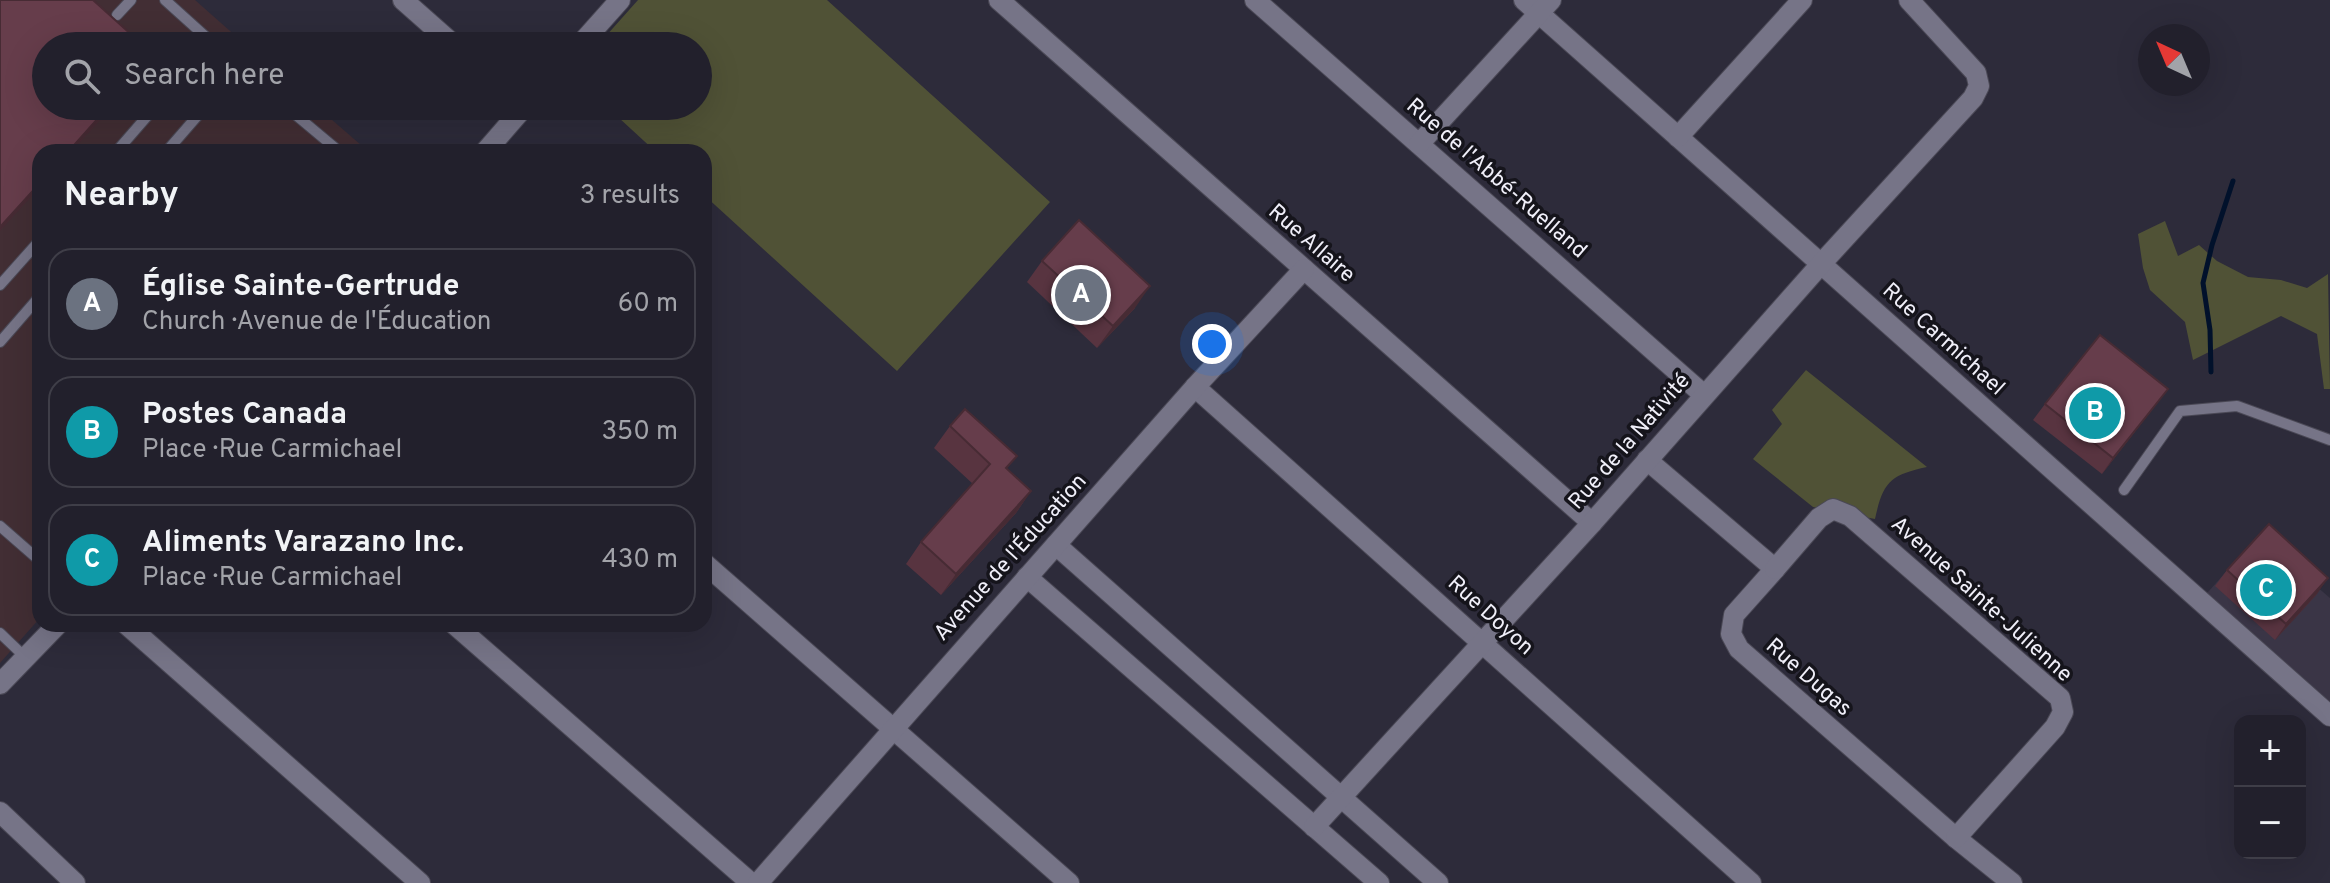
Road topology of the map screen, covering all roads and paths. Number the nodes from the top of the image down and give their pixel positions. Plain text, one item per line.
1 (131, 0) edge
2 (165, 0) edge
3 (403, 0) edge
4 (620, 0) edge
5 (999, 0) edge
6 (1255, 0) edge
7 (1802, 0) edge
8 (1909, 0) edge
9 (1538, 4) edge
10 (117, 15) dead end
11 (200, 32) edge
12 (439, 32) edge
13 (591, 32) edge
14 (144, 120) edge
15 (194, 120) edge
16 (302, 120) edge
17 (512, 120) edge
18 (1678, 137) junction
19 (123, 144) edge
20 (173, 144) edge
21 (330, 144) edge
22 (492, 144) edge
23 (1419, 144) junction
24 (32, 249) edge
25 (1821, 264) junction
26 (1304, 269) junction
27 (0, 285) edge
28 (32, 305) edge
29 (0, 342) edge
30 (1195, 387) junction
31 (1704, 395) junction
32 (2330, 440) edge
33 (1647, 460) junction
34 (2124, 490) dead end
35 (1592, 523) junction
36 (0, 526) edge
37 (1056, 545) junction
38 (32, 554) edge
39 (1775, 569) junction
40 (712, 570) edge
41 (1027, 577) junction
42 (50, 632) edge
43 (135, 632) edge
44 (463, 632) edge
45 (0, 633) edge
46 (1482, 641) junction
47 (25, 657) junction
48 (0, 684) edge
49 (2330, 716) edge
50 (893, 728) junction
51 (1342, 795) junction
52 (0, 812) edge
53 (1314, 827) junction
54 (1956, 838) junction
55 (75, 883) edge
56 (420, 883) edge
57 (751, 883) edge
58 (758, 883) edge
59 (1069, 883) edge
60 (1379, 883) edge
61 (1438, 883) edge
62 (1751, 883) edge
63 (2012, 883) edge

1 - 10 lane
2 - 11 lane
3 - 12 street
4 - 13 street
5 - 26 street, Rue Allaire
6 - 23 street, Rue de l'Abbé-Ruelland
7 - 18 street
8 - 25 street, Rue de la Nativité
9 - 18 street, Rue Carmichael
9 - 23 street
14 - 19 lane
15 - 20 lane
16 - 21 lane
17 - 22 street
18 - 25 street, Rue Carmichael
23 - 31 street, Rue de l'Abbé-Ruelland
24 - 27 lane
25 - 31 street, Rue de la Nativité
25 - 49 street, Rue Carmichael
26 - 30 street, Avenue de l'Éducation
26 - 35 street, Rue Allaire
28 - 29 lane
30 - 37 street, Avenue de l'Éducation
30 - 46 street, Rue Doyon
31 - 33 street, Rue de la Nativité
32 - 34 lane
33 - 35 street, Rue de la Nativité
33 - 39 street
35 - 46 street, Rue de la Nativité
36 - 38 lane
37 - 41 street, Avenue de l'Éducation
37 - 51 street
39 - 54 street, Rue Dugas
39 - 54 street, Avenue Sainte-Julienne
40 - 50 street
41 - 50 street, Avenue de l'Éducation
41 - 53 street
42 - 47 street
43 - 56 street
44 - 57 street
45 - 47 lane
46 - 51 street, Rue de la Nativité
46 - 62 street, Rue Doyon
47 - 48 street
50 - 58 street, Avenue de l'Éducation
50 - 59 street
51 - 53 street, Rue de la Nativité
51 - 61 street
52 - 55 street
53 - 60 street
54 - 63 street, Rue Dugas

